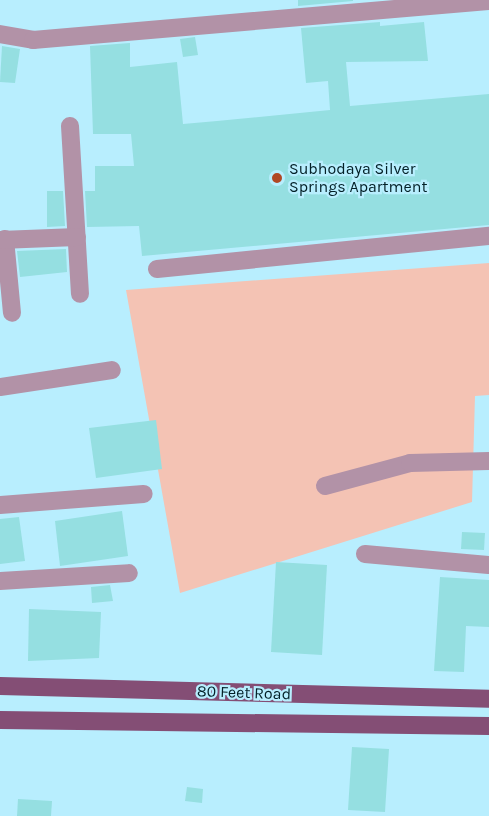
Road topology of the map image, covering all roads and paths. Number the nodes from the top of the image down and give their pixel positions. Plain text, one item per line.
1 (489, 2) edge
2 (428, 4) edge
3 (0, 34) edge
4 (70, 126) dead end
5 (489, 236) edge
6 (77, 237) junction
7 (3, 239) edge
8 (157, 269) dead end
9 (80, 294) dead end
10 (12, 313) dead end
11 (112, 370) dead end
12 (0, 387) edge
13 (489, 461) edge
14 (325, 486) dead end
15 (144, 494) dead end
16 (0, 506) edge
17 (365, 554) dead end
18 (489, 566) edge
19 (129, 573) dead end
20 (0, 581) edge
21 (0, 686) edge
22 (489, 699) edge
23 (0, 720) edge
24 (489, 726) edge

1 - 2 street
2 - 3 street
4 - 6 street
5 - 8 street
6 - 7 street
6 - 9 street
7 - 10 street
11 - 12 street
13 - 14 street
15 - 16 street
17 - 18 street
19 - 20 street
21 - 22 main road, 80 Feet Road
23 - 24 main road, 80 Feet Road

